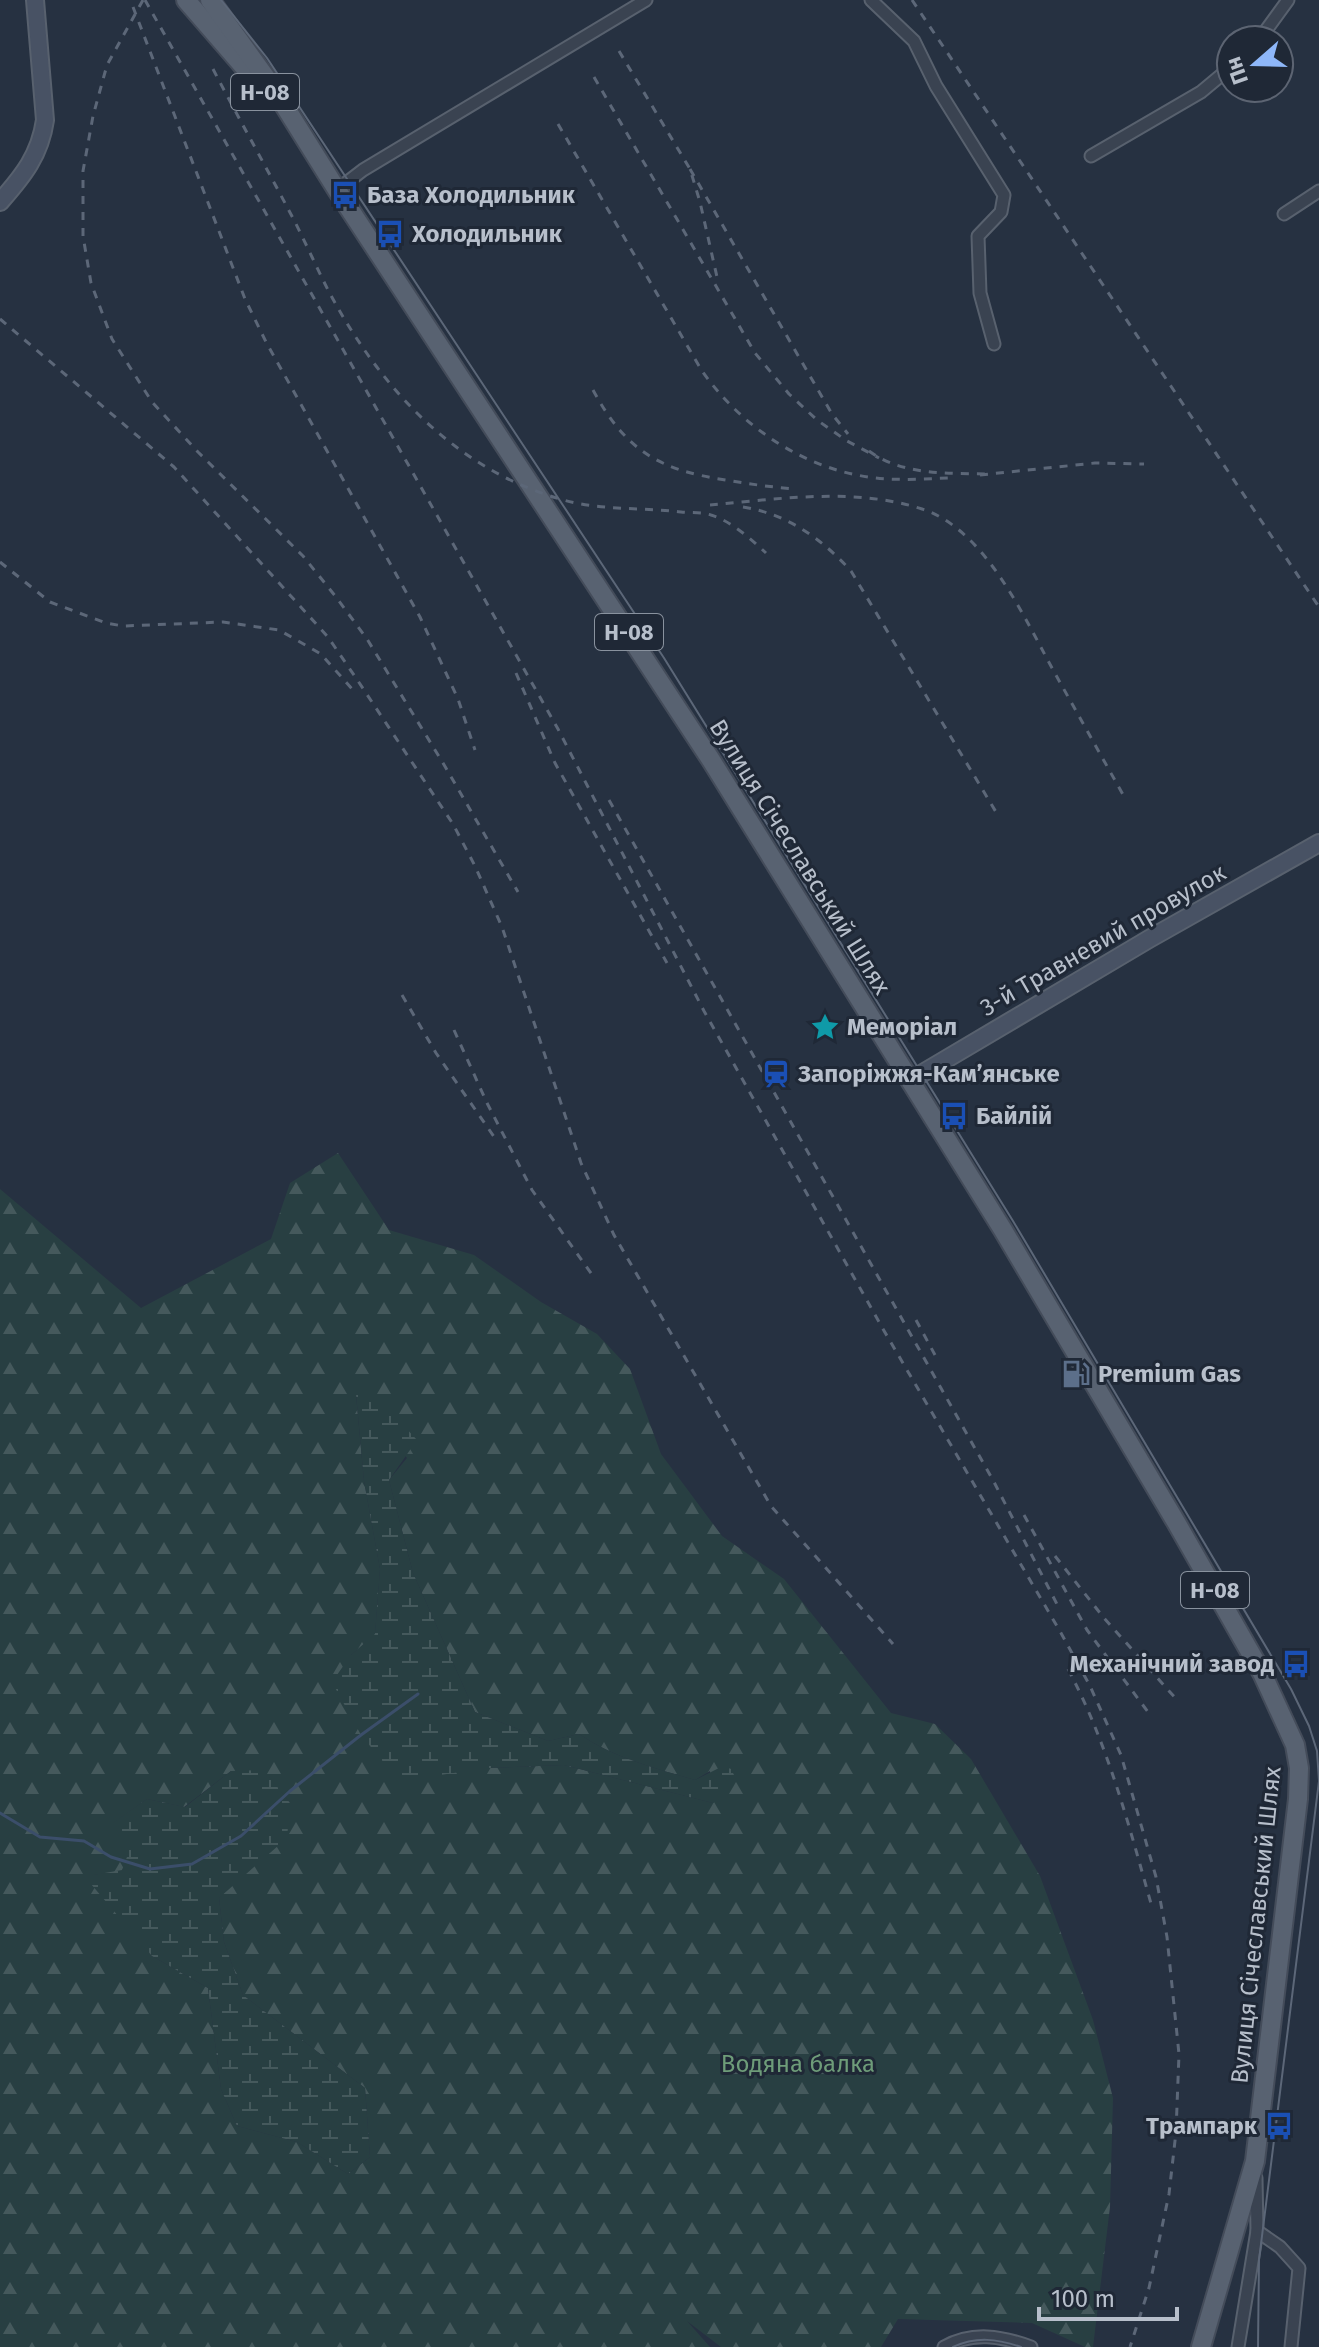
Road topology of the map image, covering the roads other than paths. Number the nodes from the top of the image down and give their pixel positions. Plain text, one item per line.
1 (35, 0) edge
2 (186, 0) edge
3 (210, 0) edge
4 (646, 0) edge
5 (871, 0) edge
6 (1288, 0) edge
7 (1271, 24) edge
8 (1215, 80) edge
9 (1091, 156) dead end
10 (337, 190) junction
11 (1319, 191) edge
12 (0, 202) edge
13 (1284, 214) dead end
14 (994, 344) dead end
15 (1319, 843) edge
16 (911, 1080) junction
17 (1255, 2161) junction
18 (1257, 2231) junction
19 (944, 2347) edge
20 (1031, 2347) edge
21 (1201, 2347) edge
22 (1238, 2347) edge
23 (1291, 2347) edge

1 - 12 main road
2 - 10 main road, Вулиця Січеславський Шлях / Н-08
3 - 10 main road, Вулиця Січеславський Шлях / Н-08
4 - 10 street
5 - 14 street
6 - 7 street
8 - 9 street
10 - 16 main road, Вулиця Січеславський Шлях / Н-08
11 - 13 street
15 - 16 main road, 3-й Травневий провулок
16 - 17 main road, Вулиця Січеславський Шлях / Н-08
17 - 18 street
17 - 21 main road, Н-08
18 - 22 street
18 - 23 street
19 - 20 street

